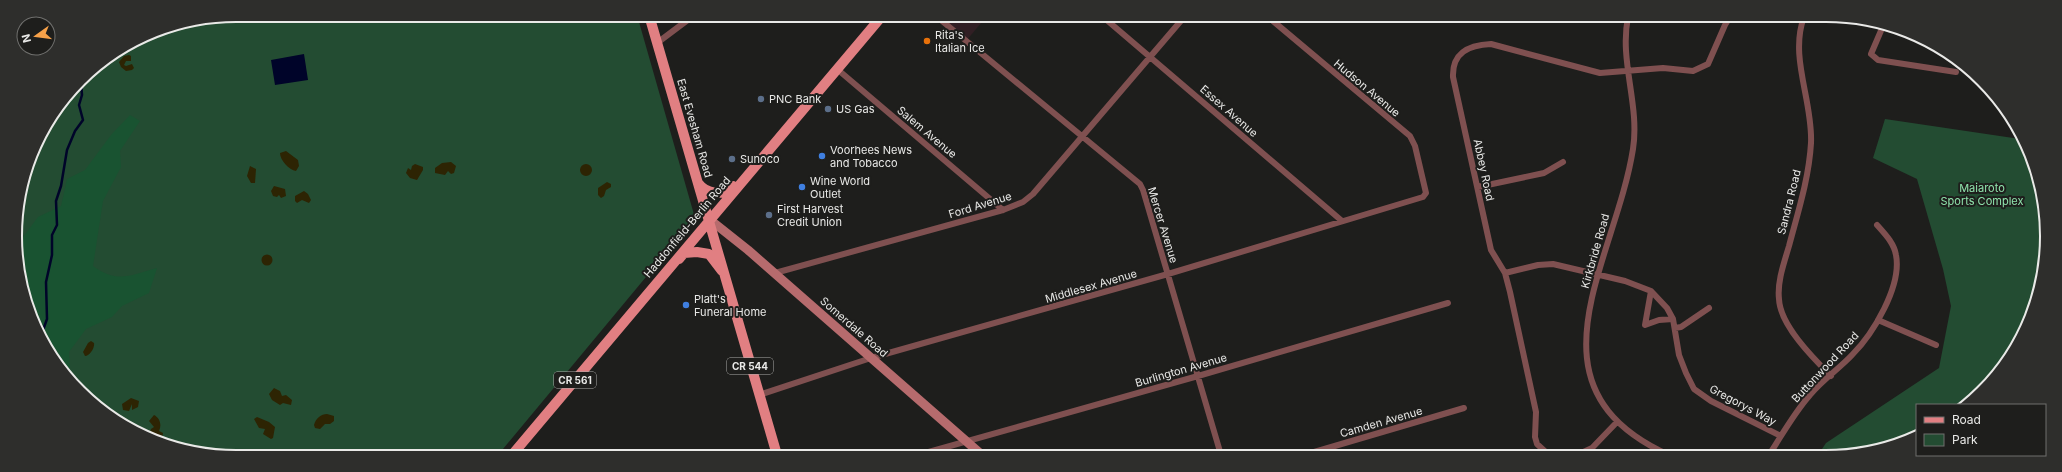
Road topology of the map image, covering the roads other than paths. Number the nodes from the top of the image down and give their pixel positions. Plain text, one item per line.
1 (651, 22) edge
2 (685, 22) edge
3 (877, 22) edge
4 (943, 22) edge
5 (1109, 22) edge
6 (1180, 22) edge
7 (1274, 22) edge
8 (1628, 22) edge
9 (1727, 22) edge
10 (1803, 22) edge
11 (1882, 29) edge
12 (657, 43) junction
13 (1150, 57) junction
14 (837, 69) junction
15 (1628, 70) junction
16 (1956, 72) dead end
17 (1083, 137) junction
18 (1563, 162) dead end
19 (698, 183) junction
20 (738, 185) junction
21 (1478, 187) junction
22 (1426, 193) joint
23 (1003, 210) junction
24 (709, 219) junction
25 (1342, 221) junction
26 (1877, 225) dead end
27 (675, 260) junction
28 (1505, 272) junction
29 (775, 273) junction
30 (1168, 274) junction
31 (1598, 275) junction
32 (725, 276) junction
33 (1651, 291) junction
34 (1448, 303) dead end
35 (1709, 308) dead end
36 (1673, 320) junction
37 (1878, 320) junction
38 (1675, 328) junction
39 (1936, 345) dead end
40 (871, 358) junction
41 (1198, 376) junction
42 (1831, 376) junction
43 (759, 395) junction
44 (1464, 408) dead end
45 (1617, 422) junction
46 (1781, 436) junction
47 (966, 441) junction
48 (516, 450) edge
49 (776, 450) edge
50 (935, 450) edge
51 (976, 450) edge
52 (1220, 450) edge
53 (1321, 450) edge
54 (1543, 450) edge
55 (1588, 450) edge
56 (1656, 450) edge
57 (1772, 450) edge

1 - 12 main road, East Evesham Road / CR 544
2 - 12 street
3 - 14 main road, Haddonfield-Berlin Road / CR 561
4 - 17 street, Mercer Avenue
5 - 13 street, Essex Avenue
6 - 13 street, Ford Avenue
7 - 22 street, Hudson Avenue
8 - 15 street, Kirkbride Road
9 - 15 street, Abbey Road
10 - 42 street, Sandra Road
11 - 16 street
12 - 19 main road, East Evesham Road / CR 544
13 - 17 street, Ford Avenue
13 - 25 street, Essex Avenue
14 - 20 main road, Haddonfield-Berlin Road / CR 561
14 - 23 street, Salem Avenue
15 - 21 street, Abbey Road
15 - 31 street, Kirkbride Road
17 - 23 street, Ford Avenue
17 - 30 street, Mercer Avenue
18 - 21 street
19 - 20 main road
19 - 24 main road, East Evesham Road / CR 544
20 - 24 main road, Haddonfield-Berlin Road / CR 561
21 - 28 street, Abbey Road
22 - 25 street, Middlesex Avenue
23 - 29 street, Ford Avenue
24 - 27 main road, Haddonfield-Berlin Road / CR 561
24 - 29 main road, Somerdale Road
24 - 32 main road, East Evesham Road / CR 544
25 - 30 street, Middlesex Avenue
26 - 37 street, Buttonwood Road
27 - 32 main road
27 - 48 main road, Haddonfield-Berlin Road / CR 561
28 - 31 street, Gregorys Way
28 - 54 street, Abbey Road
29 - 40 main road, Somerdale Road
30 - 40 street, Middlesex Avenue
30 - 41 street, Mercer Avenue
31 - 33 street, Gregorys Way
31 - 45 street, Kirkbride Road
32 - 43 main road, East Evesham Road / CR 544
33 - 36 street, Gregorys Way
33 - 36 street
34 - 41 street, Burlington Avenue
35 - 38 street
36 - 38 street, Gregorys Way
37 - 39 street
37 - 42 street, Buttonwood Road
38 - 46 street, Gregorys Way
40 - 43 street, Middlesex Avenue
40 - 47 main road, Somerdale Road
41 - 47 street, Burlington Avenue
41 - 52 street, Mercer Avenue
42 - 46 street, Buttonwood Road
43 - 49 main road, East Evesham Road / CR 544
44 - 53 street, Camden Avenue
45 - 55 street
45 - 56 street, Kirkbride Road
46 - 57 street, Buttonwood Road
47 - 50 street, Burlington Avenue
47 - 51 main road, Somerdale Road

